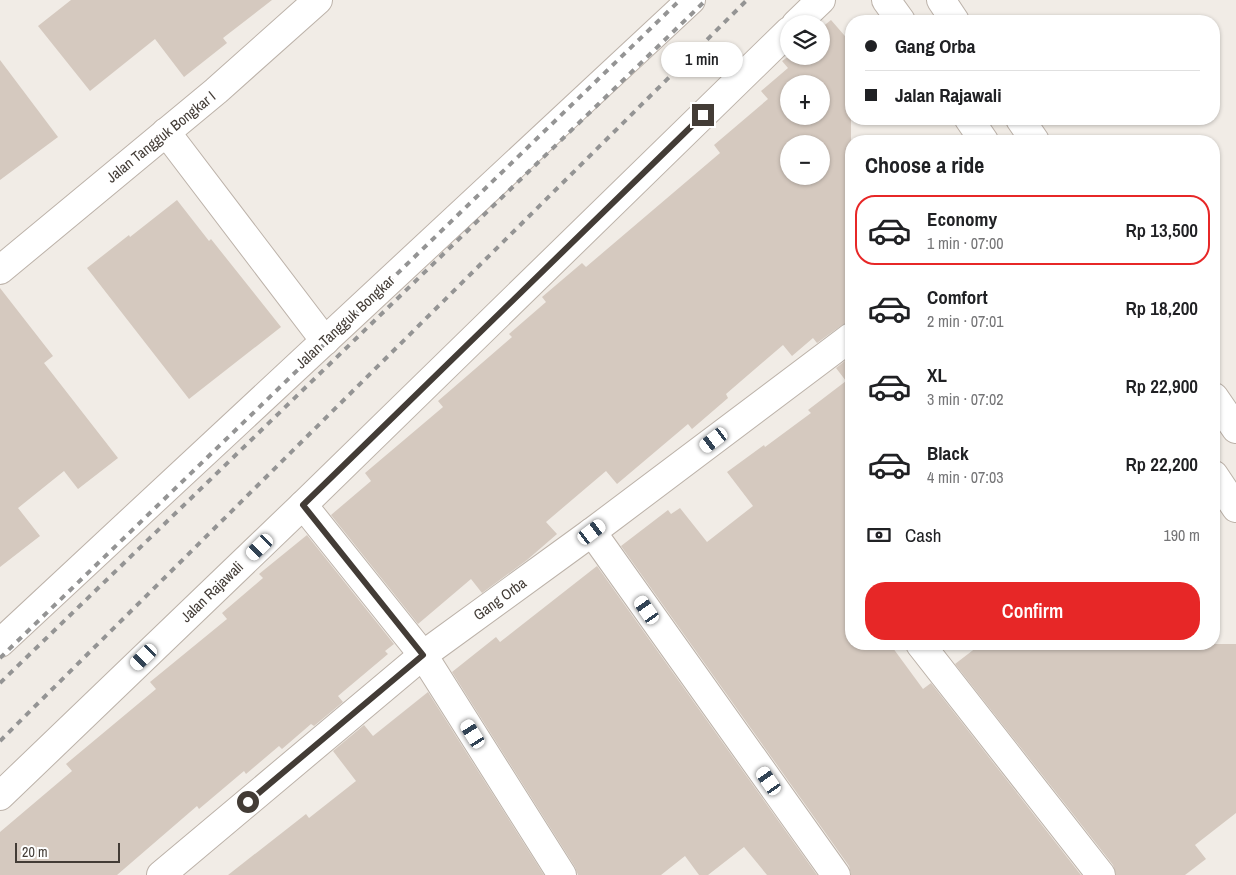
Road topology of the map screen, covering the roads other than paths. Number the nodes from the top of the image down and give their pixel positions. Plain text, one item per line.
1 (318, 0) edge
2 (691, 0) edge
3 (821, 0) edge
4 (886, 0) edge
5 (940, 0) edge
6 (805, 15) edge
7 (897, 15) edge
8 (951, 15) edge
9 (780, 40) edge
10 (166, 132) junction
11 (0, 270) edge
12 (324, 341) junction
13 (845, 342) edge
14 (1220, 406) edge
15 (1236, 429) edge
16 (1220, 484) edge
17 (303, 505) junction
18 (1236, 508) edge
19 (592, 532) junction
20 (0, 643) edge
21 (925, 650) edge
22 (423, 655) junction
23 (0, 796) edge
24 (161, 875) edge
25 (562, 875) edge
26 (836, 875) edge
27 (1101, 875) edge

1 - 10 street, Jalan Tangguk Bongkar I
2 - 12 street, Jalan Tangguk Bongkar
3 - 6 street
4 - 7 street
5 - 8 street
9 - 17 street, Jalan Rajawali
10 - 11 street, Jalan Tangguk Bongkar I
10 - 12 street
12 - 20 street, Jalan Tangguk Bongkar
13 - 19 street, Gang Orba
14 - 15 street
16 - 18 street
17 - 22 street
17 - 23 street, Jalan Rajawali
19 - 22 street, Gang Orba
19 - 26 street
21 - 27 street
22 - 24 street, Gang Orba
22 - 25 street

